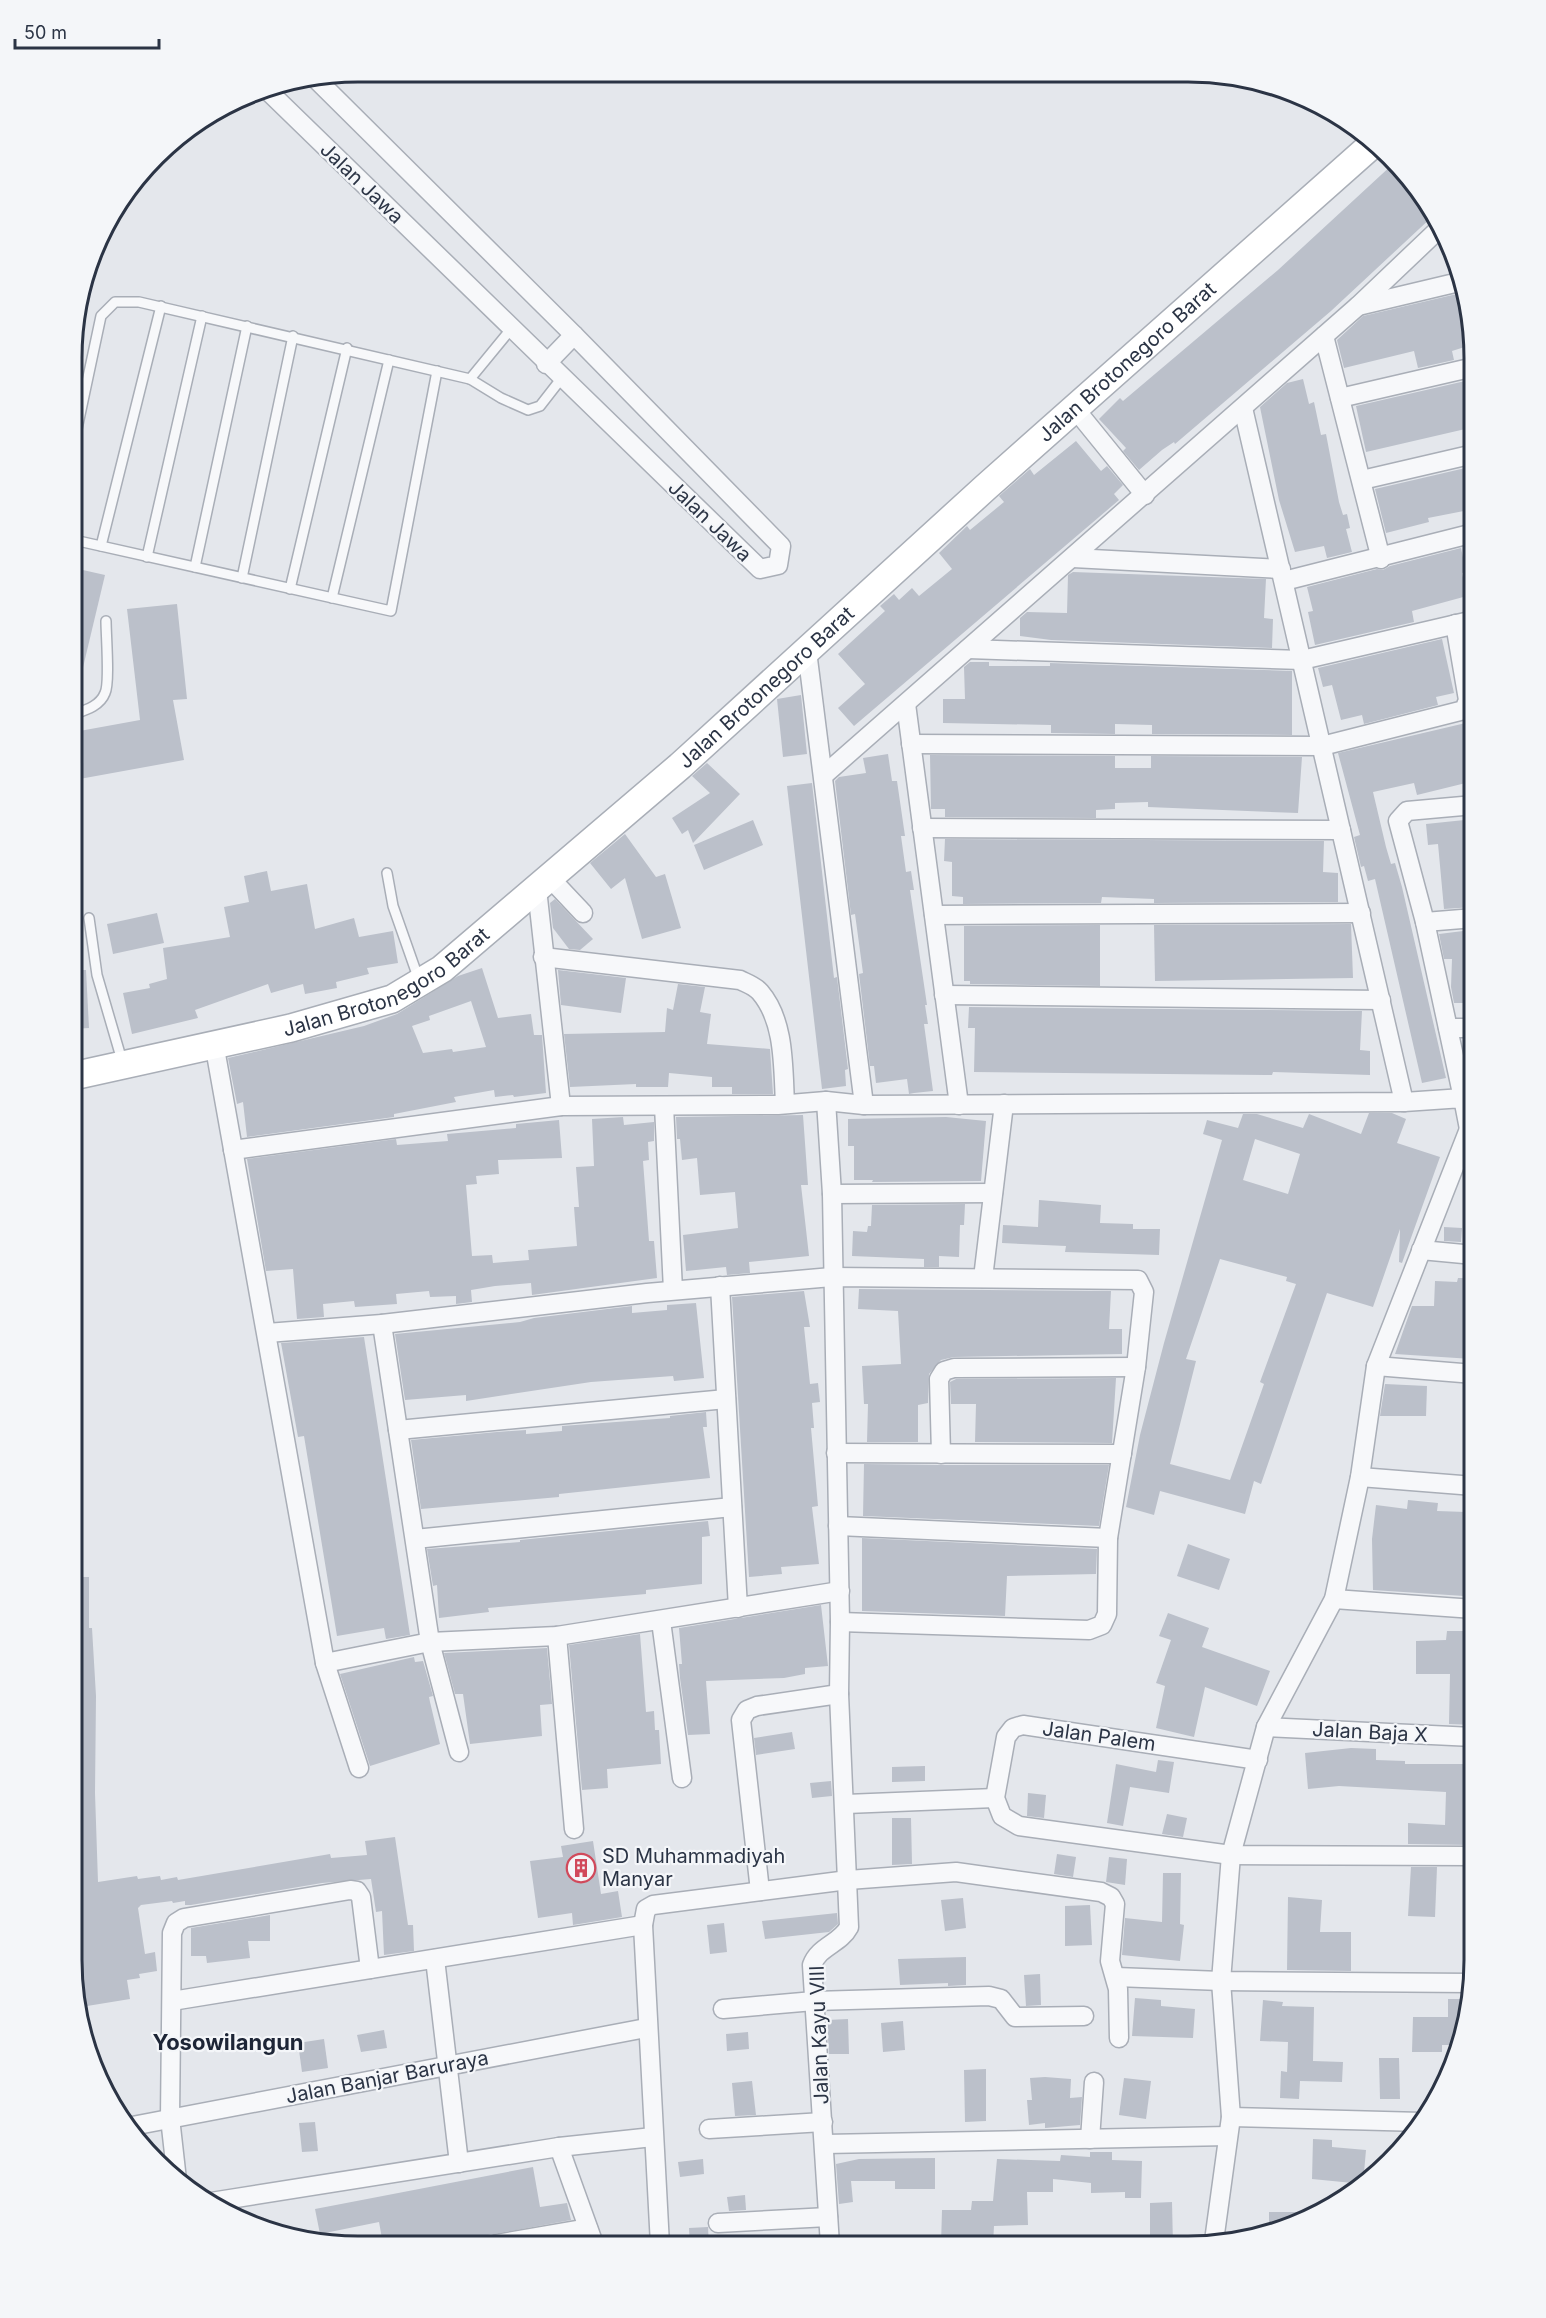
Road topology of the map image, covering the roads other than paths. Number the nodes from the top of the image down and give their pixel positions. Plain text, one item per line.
1 (321, 85) edge
2 (273, 96) edge
3 (1367, 149) edge
4 (1433, 234) edge
5 (1453, 283) edge
6 (161, 306) junction
7 (1358, 306) junction
8 (202, 316) junction
9 (247, 326) junction
10 (511, 329) junction
11 (574, 335) junction
12 (294, 336) junction
13 (1324, 336) junction
14 (347, 348) junction
15 (389, 360) junction
16 (546, 364) junction
17 (1464, 369) edge
18 (437, 371) junction
19 (470, 379) junction
20 (561, 379) junction
21 (1340, 398) junction
22 (82, 405) edge
23 (1243, 408) junction
24 (1076, 410) junction
25 (1464, 456) edge
26 (1362, 480) junction
27 (1145, 495) junction
28 (1464, 536) edge
29 (82, 542) edge
30 (101, 546) junction
31 (147, 557) junction
32 (1073, 558) junction
33 (1381, 559) junction
34 (195, 567) junction
35 (1282, 575) junction
36 (242, 578) junction
37 (290, 588) junction
38 (332, 598) junction
39 (106, 621) dead end
40 (1464, 622) edge
41 (1455, 624) junction
42 (968, 649) junction
43 (807, 651) junction
44 (1302, 660) junction
45 (1464, 677) edge
46 (906, 704) junction
47 (1464, 710) edge
48 (82, 712) edge
49 (911, 744) junction
50 (1322, 746) junction
51 (824, 775) junction
52 (1464, 806) edge
53 (922, 828) junction
54 (1341, 830) junction
55 (387, 873) dead end
56 (544, 883) junction
57 (583, 913) dead end
58 (1361, 913) junction
59 (934, 915) junction
60 (89, 918) dead end
61 (1464, 919) edge
62 (1425, 922) junction
63 (543, 957) junction
64 (420, 982) junction
65 (944, 994) junction
66 (1380, 1000) junction
67 (1448, 1028) junction
68 (1464, 1028) edge
69 (214, 1043) junction
70 (124, 1066) junction
71 (82, 1074) edge
72 (1463, 1098) junction
73 (826, 1101) junction
74 (1404, 1102) junction
75 (1464, 1102) edge
76 (785, 1104) junction
77 (1004, 1104) junction
78 (864, 1105) junction
79 (959, 1105) junction
80 (561, 1106) junction
81 (664, 1106) junction
82 (1464, 1146) edge
83 (233, 1150) junction
84 (993, 1193) junction
85 (832, 1194) junction
86 (1421, 1250) junction
87 (1464, 1254) edge
88 (832, 1277) junction
89 (983, 1278) junction
90 (720, 1286) junction
91 (673, 1290) junction
92 (382, 1324) junction
93 (267, 1333) junction
94 (1376, 1366) junction
95 (1136, 1367) junction
96 (1464, 1373) edge
97 (726, 1399) junction
98 (398, 1430) junction
99 (836, 1453) junction
100 (941, 1454) junction
101 (1122, 1454) junction
102 (1360, 1477) junction
103 (1464, 1485) edge
104 (732, 1507) junction
105 (838, 1526) junction
106 (1108, 1538) junction
107 (415, 1539) junction
108 (840, 1591) junction
109 (1334, 1599) junction
110 (738, 1608) junction
111 (1464, 1608) edge
112 (661, 1621) junction
113 (840, 1623) junction
114 (557, 1636) junction
115 (430, 1642) junction
116 (325, 1663) junction
117 (839, 1694) junction
118 (1266, 1727) junction
119 (1464, 1737) edge
120 (459, 1752) dead end
121 (1258, 1760) junction
122 (359, 1768) dead end
123 (682, 1778) dead end
124 (995, 1798) junction
125 (846, 1804) junction
126 (574, 1829) dead end
127 (1231, 1855) junction
128 (1464, 1856) edge
129 (848, 1880) junction
130 (760, 1891) junction
131 (643, 1925) junction
132 (435, 1959) junction
133 (370, 1970) junction
134 (1116, 1977) junction
135 (1221, 1981) junction
136 (1462, 1983) edge
137 (172, 2001) junction
138 (814, 2001) junction
139 (723, 2008) dead end
140 (1084, 2016) dead end
141 (646, 2028) junction
142 (1119, 2038) dead end
143 (447, 2065) junction
144 (1094, 2082) dead end
145 (1231, 2117) junction
146 (170, 2118) junction
147 (823, 2122) junction
148 (1410, 2122) edge
149 (138, 2125) edge
150 (709, 2129) dead end
151 (1228, 2136) junction
152 (653, 2137) junction
153 (1090, 2139) junction
154 (825, 2144) junction
155 (559, 2147) junction
156 (459, 2163) junction
157 (175, 2166) edge
158 (224, 2200) edge
159 (828, 2217) junction
160 (718, 2223) dead end
161 (1215, 2234) edge
162 (591, 2236) edge
163 (659, 2236) edge
164 (829, 2236) edge

1 - 11 street, Jalan Jawa
2 - 10 street, Jalan Jawa
3 - 24 main road, Jalan Brotonegoro Barat
4 - 7 street
5 - 7 street
6 - 8 lane
6 - 22 lane
6 - 30 lane
7 - 13 street
8 - 9 lane
8 - 31 lane
9 - 12 lane
9 - 34 lane
10 - 16 street, Jalan Jawa
10 - 19 lane
11 - 16 street
11 - 20 street, Jalan Jawa
12 - 14 lane
12 - 36 lane
13 - 21 street
13 - 23 street
14 - 15 lane
14 - 37 lane
15 - 18 lane
15 - 38 lane
16 - 20 street, Jalan Jawa
17 - 21 street
18 - 19 lane
18 - 38 lane
19 - 20 lane
21 - 26 street
23 - 27 street
23 - 35 street
24 - 27 street
24 - 43 main road, Jalan Brotonegoro Barat
25 - 26 street
26 - 33 street
27 - 32 street
28 - 33 street
29 - 30 lane
30 - 31 lane
31 - 34 lane
32 - 35 street
32 - 42 street
33 - 35 street
34 - 36 lane
35 - 44 street
36 - 37 lane
37 - 38 lane
39 - 48 lane
40 - 41 street
41 - 44 street
41 - 45 street
42 - 44 street
42 - 46 street
43 - 51 street
43 - 56 main road, Jalan Brotonegoro Barat
44 - 50 street
46 - 49 street
46 - 51 street
47 - 50 street
49 - 50 street
49 - 53 street
50 - 54 street
51 - 78 street
52 - 62 street
53 - 54 street
53 - 59 street
54 - 58 street
55 - 64 lane
56 - 57 street
56 - 63 street
56 - 64 main road, Jalan Brotonegoro Barat
58 - 59 street
58 - 66 street
59 - 65 street
60 - 70 lane
61 - 62 street
62 - 67 street
63 - 76 street
63 - 80 street
64 - 69 main road, Jalan Brotonegoro Barat
65 - 66 street
65 - 79 street
66 - 74 street
67 - 68 street
67 - 72 street
69 - 70 main road, Jalan Brotonegoro Barat
69 - 83 street
70 - 71 main road, Jalan Brotonegoro Barat
72 - 74 street
72 - 75 street
73 - 76 street
73 - 78 street
73 - 85 street, Jalan Kayu VIII
74 - 77 street
76 - 81 street
77 - 79 street
77 - 84 street
78 - 79 street
80 - 81 street
80 - 83 street
81 - 91 street
82 - 86 street
83 - 93 street
84 - 85 street
84 - 89 street
85 - 88 street, Jalan Kayu VIII
86 - 87 street
86 - 94 street
88 - 89 street
88 - 90 street
88 - 99 street, Jalan Kayu VIII
89 - 95 street
90 - 91 street
90 - 97 street
91 - 92 street
92 - 93 street
92 - 98 street
93 - 116 street
94 - 96 street
94 - 102 street
95 - 100 street
95 - 101 street
97 - 98 street
97 - 104 street
98 - 107 street
99 - 100 street
99 - 105 street, Jalan Kayu VIII
100 - 101 street
101 - 106 street
102 - 103 street
102 - 109 street
104 - 107 street
104 - 110 street
105 - 106 street
105 - 108 street, Jalan Kayu VIII
106 - 113 street
107 - 115 street
108 - 110 street
108 - 113 street, Jalan Kayu VIII
109 - 111 street
109 - 118 street
110 - 112 street
112 - 114 street
112 - 123 street
113 - 117 street, Jalan Kayu VIII
114 - 115 street
114 - 126 street
115 - 116 street
115 - 120 street
116 - 122 street
117 - 125 street, Jalan Kayu VIII
117 - 130 street
118 - 119 street, Jalan Baja X
118 - 121 street
121 - 124 street, Jalan Palem
121 - 127 street
124 - 125 street
124 - 127 street
125 - 129 street, Jalan Kayu VIII
127 - 128 street
127 - 135 street
129 - 130 street
129 - 134 street
129 - 138 street, Jalan Kayu VIII
130 - 131 street
131 - 132 street
131 - 141 street
132 - 133 street
132 - 143 street
133 - 137 street
133 - 137 street
134 - 135 street
134 - 142 street
135 - 136 street
135 - 145 street
137 - 146 street
138 - 139 street
138 - 140 street
138 - 147 street, Jalan Kayu VIII
141 - 143 street, Jalan Banjar Baruraya
141 - 152 street
143 - 146 street, Jalan Banjar Baruraya
143 - 156 street
144 - 153 street
145 - 148 street
145 - 151 street
146 - 149 street, Jalan Banjar Baruraya
146 - 157 street
147 - 150 street
147 - 154 street, Jalan Kayu VIII
151 - 153 street
151 - 161 street
152 - 155 street
152 - 163 street
153 - 154 street
154 - 159 street, Jalan Kayu VIII
155 - 156 street
155 - 162 street
156 - 158 street
159 - 160 street
159 - 164 street, Jalan Kayu VIII

